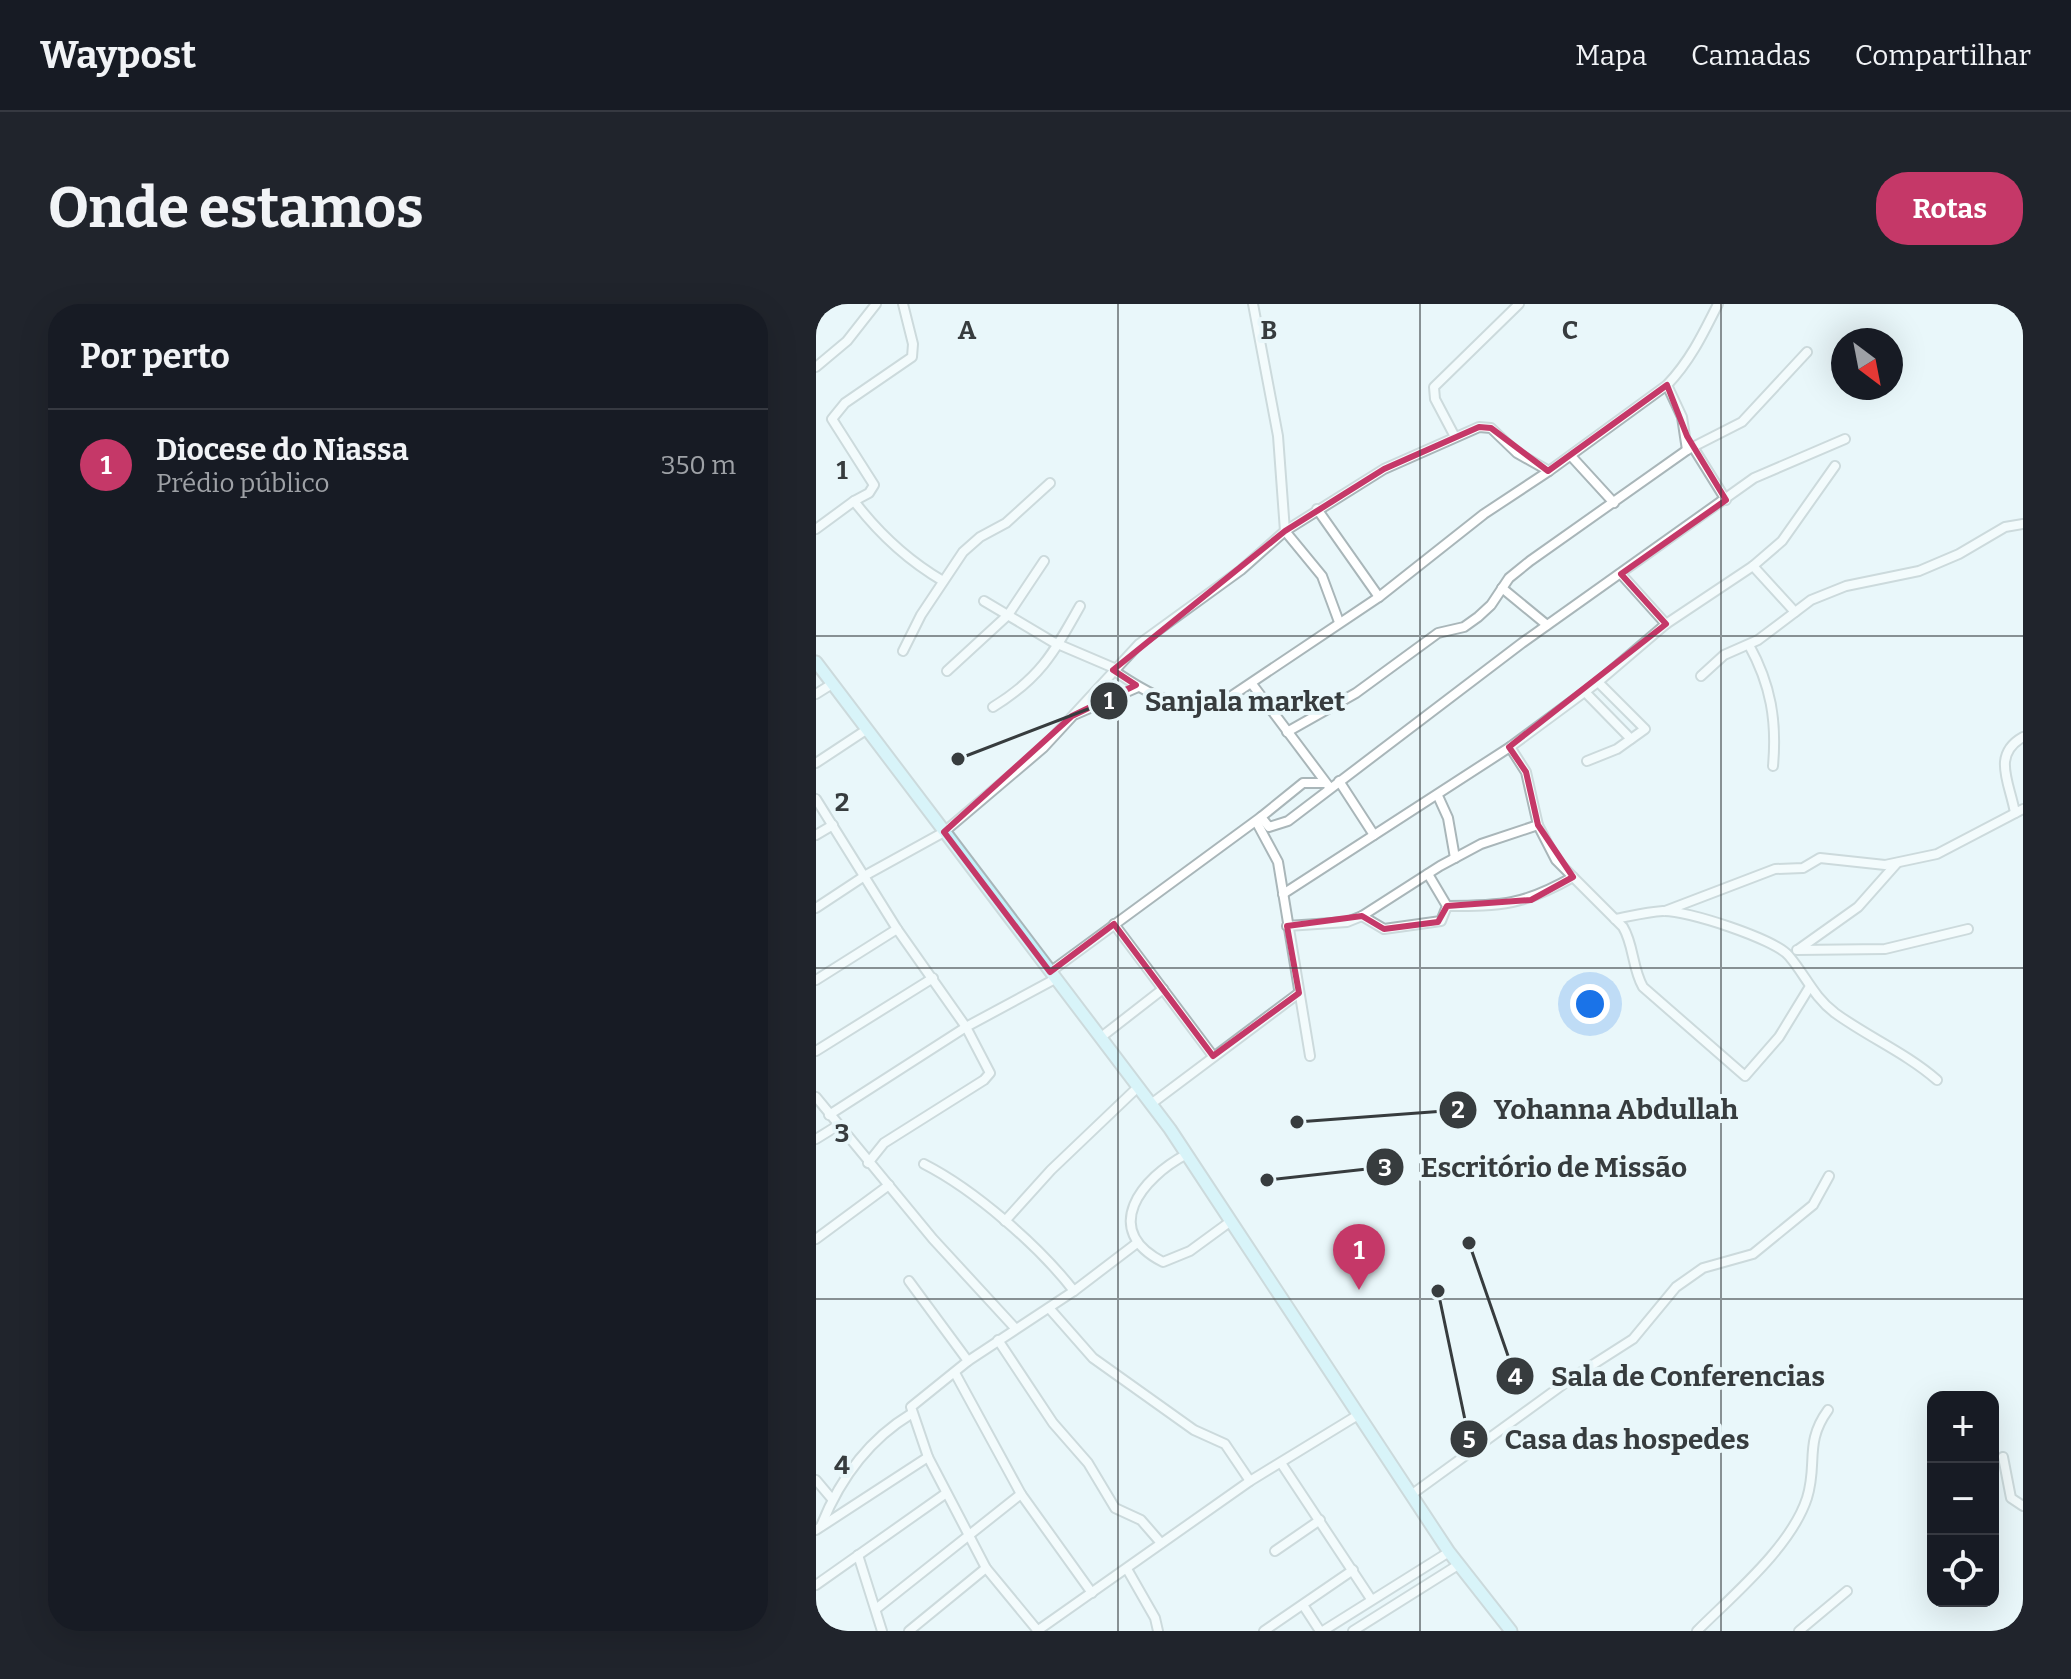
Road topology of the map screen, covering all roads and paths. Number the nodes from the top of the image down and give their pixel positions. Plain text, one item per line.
1 (876, 304) edge
2 (903, 304) edge
3 (1253, 304) edge
4 (1519, 304) edge
5 (1718, 304) edge
6 (1807, 352) dead end
7 (816, 367) edge
8 (1667, 385) junction
9 (1454, 435) junction
10 (1845, 439) dead end
11 (1690, 448) junction
12 (1571, 456) junction
13 (1835, 466) dead end
14 (1549, 471) junction
15 (1050, 483) dead end
16 (1726, 500) junction
17 (854, 501) junction
18 (1614, 503) junction
19 (1317, 509) junction
20 (2023, 524) edge
21 (816, 529) edge
22 (1285, 531) junction
23 (1044, 561) dead end
24 (1753, 566) junction
25 (1621, 574) junction
26 (943, 581) junction
27 (1502, 588) junction
28 (1379, 597) junction
29 (984, 601) dead end
30 (1080, 606) dead end
31 (1795, 612) junction
32 (1008, 615) junction
33 (1339, 622) junction
34 (1666, 624) junction
35 (1547, 625) junction
36 (1059, 643) junction
37 (1749, 645) junction
38 (903, 651) dead end
39 (816, 662) edge
40 (1114, 669) junction
41 (947, 671) dead end
42 (1701, 676) dead end
43 (1598, 682) junction
44 (832, 684) junction
45 (1252, 684) junction
46 (1138, 687) junction
47 (1585, 692) junction
48 (816, 694) edge
49 (993, 707) dead end
50 (1072, 716) junction
51 (866, 730) junction
52 (1287, 732) junction
53 (2023, 737) edge
54 (1631, 739) junction
55 (1510, 747) junction
56 (1587, 761) dead end
57 (816, 763) edge
58 (1773, 766) dead end
59 (1339, 781) junction
60 (1328, 785) junction
61 (1438, 796) junction
62 (816, 799) edge
63 (2019, 811) edge
64 (1259, 820) junction
65 (833, 825) junction
66 (1538, 825) junction
67 (944, 832) junction
68 (816, 835) edge
69 (1374, 835) junction
70 (1455, 858) junction
71 (1898, 862) junction
72 (1428, 874) junction
73 (866, 875) junction
74 (1573, 877) junction
75 (1283, 894) junction
76 (1447, 906) junction
77 (816, 908) edge
78 (1665, 911) junction
79 (1362, 916) junction
80 (1615, 919) junction
81 (1114, 924) junction
82 (1287, 926) junction
83 (897, 929) junction
84 (1968, 929) dead end
85 (1797, 950) junction
86 (1787, 953) junction
87 (1053, 975) junction
88 (933, 978) junction
89 (816, 980) edge
90 (1809, 988) junction
91 (1163, 989) junction
92 (1299, 993) junction
93 (966, 1027) junction
94 (1100, 1038) junction
95 (816, 1051) edge
96 (1213, 1056) junction
97 (1310, 1056) dead end
98 (1937, 1080) dead end
99 (1138, 1087) junction
100 (816, 1097) edge
101 (1151, 1104) junction
102 (829, 1115) junction
103 (837, 1126) junction
104 (816, 1139) edge
105 (1187, 1154) junction
106 (868, 1163) junction
107 (924, 1164) dead end
108 (1829, 1176) dead end
109 (889, 1185) junction
110 (1005, 1221) junction
111 (1231, 1221) junction
112 (816, 1239) edge
113 (1137, 1243) junction
114 (909, 1281) dead end
115 (1074, 1291) junction
116 (1049, 1308) junction
117 (1015, 1328) junction
118 (998, 1340) junction
119 (968, 1361) junction
120 (955, 1373) junction
121 (1828, 1410) dead end
122 (911, 1414) junction
123 (1358, 1415) junction
124 (928, 1457) junction
125 (2003, 1457) dead end
126 (1281, 1463) junction
127 (816, 1480) edge
128 (1250, 1481) junction
129 (945, 1494) junction
130 (1021, 1494) junction
131 (1411, 1495) junction
132 (832, 1499) junction
133 (2023, 1506) edge
134 (1320, 1520) junction
135 (818, 1528) edge
136 (971, 1535) junction
137 (1161, 1543) junction
138 (1275, 1551) dead end
139 (1449, 1552) junction
140 (858, 1555) junction
141 (1458, 1565) junction
142 (986, 1568) junction
143 (1127, 1569) junction
144 (1353, 1570) junction
145 (816, 1585) edge
146 (1847, 1591) dead end
147 (1092, 1593) junction
148 (1371, 1599) junction
149 (1303, 1605) junction
150 (876, 1609) junction
151 (882, 1631) edge
152 (909, 1631) edge
153 (1037, 1631) edge
154 (1158, 1631) edge
155 (1264, 1631) edge
156 (1321, 1631) edge
157 (1353, 1631) edge
158 (1511, 1631) edge
159 (1697, 1631) edge
160 (1799, 1631) edge

1 - 7 street
2 - 17 street
3 - 22 street
4 - 9 street
5 - 8 street
6 - 11 street
8 - 11 street
8 - 12 street
9 - 14 street
9 - 19 street
10 - 16 street
11 - 16 street
11 - 18 street
12 - 14 street
12 - 18 street
13 - 24 street
14 - 28 street
15 - 26 street
16 - 25 street
17 - 21 street
17 - 26 street
18 - 27 street
19 - 22 street
19 - 28 street
20 - 31 street
22 - 33 street
22 - 40 street
23 - 32 street
24 - 31 street
24 - 34 street
25 - 34 street
25 - 35 street
26 - 38 street
27 - 35 street
27 - 52 street
28 - 33 street
29 - 32 street
30 - 36 street
31 - 37 street
32 - 36 street
32 - 41 street
33 - 45 street
34 - 43 street
35 - 59 street
36 - 40 street
36 - 49 street
37 - 42 street
37 - 58 street
39 - 44 main road
40 - 46 street
40 - 50 street
43 - 47 street
43 - 54 street
44 - 48 street
44 - 51 main road
45 - 46 street
45 - 52 street
46 - 50 street
47 - 54 street
47 - 55 street
50 - 67 street
51 - 57 street
51 - 67 main road
52 - 60 street
53 - 63 street
54 - 56 street
55 - 61 street
55 - 66 street
59 - 60 street
59 - 69 street
60 - 64 street
60 - 64 street
61 - 69 street
61 - 70 street
62 - 65 street
63 - 71 street
64 - 75 street
64 - 81 street
65 - 68 street
65 - 73 street
66 - 70 street
66 - 74 street
67 - 73 street
67 - 87 main road
69 - 75 street
70 - 72 street
71 - 78 street
71 - 85 street
72 - 76 street
72 - 79 street
73 - 77 street
73 - 83 street
74 - 76 street
74 - 80 street
75 - 82 street
76 - 79 street
78 - 80 street
78 - 86 street
79 - 82 street
80 - 90 street
81 - 87 street
81 - 91 street
82 - 92 street
83 - 88 street
83 - 89 street
84 - 85 street
85 - 86 street
86 - 90 street
87 - 93 street
87 - 94 main road
88 - 93 street
88 - 95 street
90 - 98 street
91 - 94 street
91 - 96 street
92 - 96 street
92 - 97 street
93 - 102 street
93 - 106 street
94 - 99 main road
96 - 101 street
99 - 101 main road
99 - 110 street
100 - 102 street
101 - 105 main road
102 - 103 street
103 - 104 street
103 - 106 street
105 - 111 main road
105 - 113 street
106 - 109 street
107 - 110 street
108 - 131 street
109 - 112 street
109 - 117 street
110 - 115 street
111 - 113 street
111 - 123 main road
113 - 115 street
114 - 119 street
115 - 116 street
116 - 117 street
116 - 128 street
117 - 118 street
118 - 119 street
118 - 137 street
119 - 120 street
120 - 122 street
120 - 130 street
121 - 159 street
122 - 124 street
122 - 132 street
123 - 126 street
123 - 131 main road
124 - 129 street
124 - 135 street
125 - 133 street
126 - 128 street
126 - 134 street
127 - 132 street
128 - 137 street
129 - 136 street
129 - 140 street
130 - 136 street
130 - 147 street
131 - 139 main road
132 - 135 street
134 - 138 street
134 - 144 street
136 - 142 street
136 - 150 street
137 - 143 street
139 - 141 main road
139 - 148 street
140 - 145 street
140 - 150 street
141 - 157 street
141 - 158 main road
142 - 152 street
142 - 153 street
143 - 147 street
143 - 154 street
144 - 148 street
144 - 149 street
146 - 160 street
147 - 153 street
148 - 156 street
149 - 155 street
149 - 156 street
150 - 151 street

